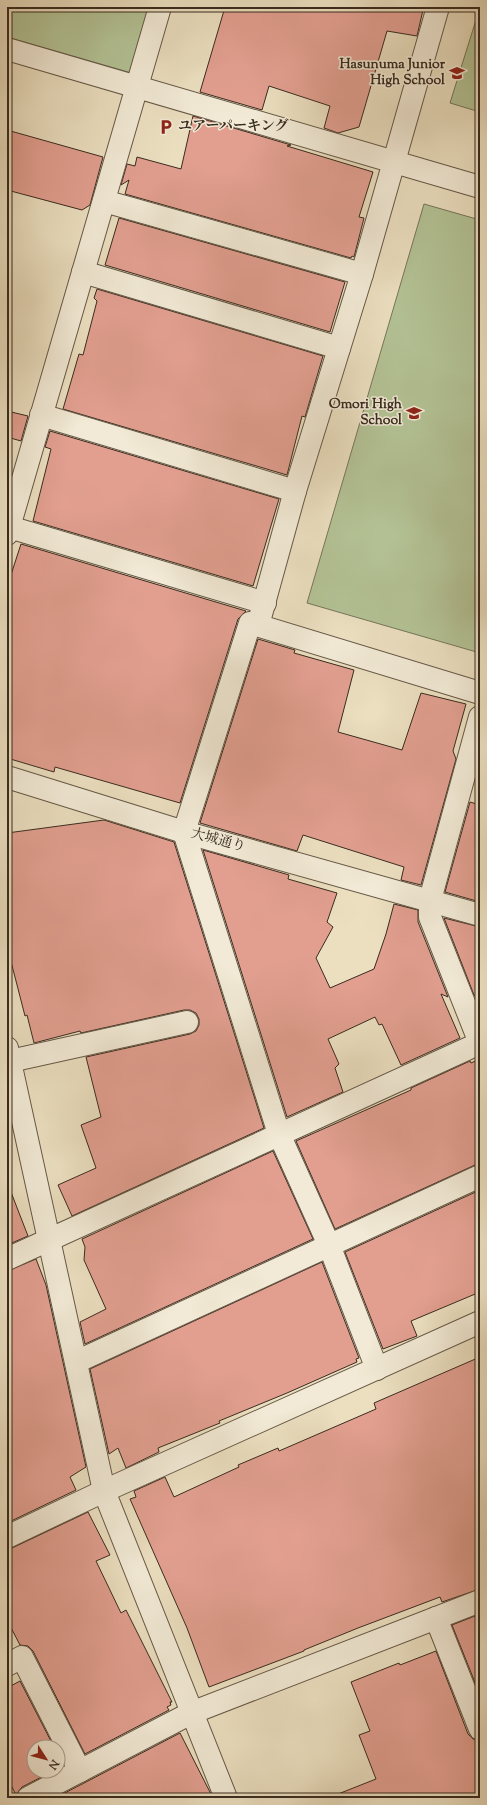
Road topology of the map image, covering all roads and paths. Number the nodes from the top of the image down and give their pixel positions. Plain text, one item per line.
1 (160, 7) edge
2 (438, 7) edge
3 (7, 49) edge
4 (137, 87) junction
5 (394, 163) junction
6 (480, 187) edge
7 (104, 202) junction
8 (83, 272) junction
9 (362, 274) junction
10 (339, 348) junction
11 (41, 415) junction
12 (295, 491) junction
13 (8, 530) edge
14 (265, 603) junction
15 (258, 625) junction
16 (480, 692) edge
17 (480, 717) edge
18 (7, 777) edge
19 (184, 832) junction
20 (430, 900) junction
21 (480, 915) edge
22 (187, 1022) dead end
23 (480, 1043) edge
24 (8, 1054) edge
25 (279, 1134) junction
26 (480, 1176) edge
27 (50, 1239) junction
28 (330, 1245) junction
29 (7, 1259) edge
30 (480, 1322) edge
31 (76, 1362) junction
32 (377, 1369) junction
33 (104, 1491) junction
34 (7, 1538) edge
35 (480, 1601) edge
36 (436, 1618) junction
37 (7, 1665) edge
38 (191, 1713) junction
39 (480, 1729) edge
40 (80, 1771) junction
41 (28, 1798) edge
42 (226, 1798) edge

1 - 4 street
2 - 5 street
3 - 4 street
4 - 5 street
4 - 7 street
5 - 6 street
5 - 9 street
7 - 8 street
7 - 9 street
8 - 10 street
8 - 11 street
9 - 10 street
10 - 12 street
11 - 12 street
11 - 13 street
12 - 14 street
13 - 14 street
14 - 15 street
15 - 16 street
15 - 19 street
17 - 20 street
18 - 19 street, 大城通り
19 - 20 street, 大城通り
19 - 25 street
20 - 21 street, 大城通り
20 - 23 street
22 - 24 street
23 - 25 street
24 - 27 street
25 - 27 street
25 - 28 street
26 - 28 street
27 - 29 street
27 - 31 street
28 - 31 street
28 - 32 street
30 - 32 street
31 - 33 street
32 - 33 street
33 - 34 street
33 - 38 street
35 - 36 street
36 - 38 street
36 - 39 street
37 - 40 street
38 - 40 street
38 - 42 street
40 - 41 street

